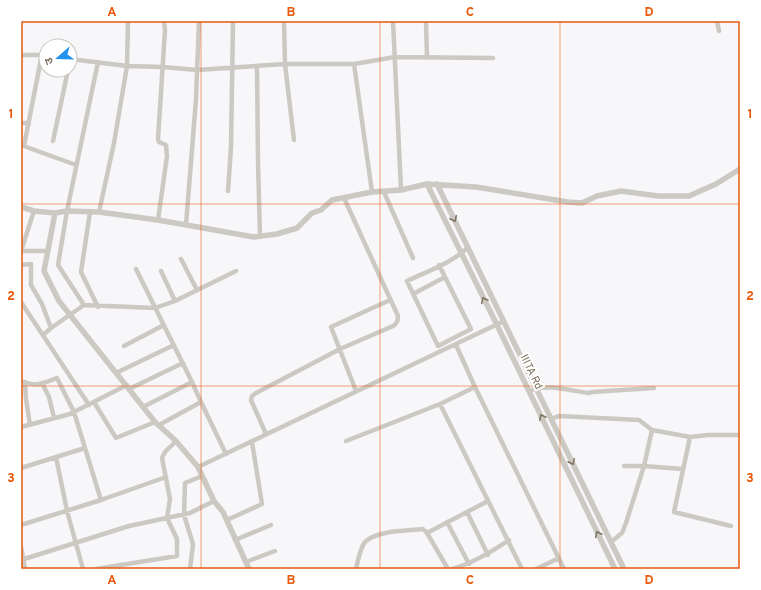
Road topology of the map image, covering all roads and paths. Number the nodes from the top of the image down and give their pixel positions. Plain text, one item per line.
1 (128, 21) edge
2 (164, 21) edge
3 (199, 21) edge
4 (233, 21) edge
5 (284, 21) edge
6 (393, 21) edge
7 (426, 21) edge
8 (717, 21) edge
9 (719, 32) dead end
10 (21, 55) edge
11 (38, 55) edge
12 (396, 57) junction
13 (428, 58) junction
14 (493, 58) dead end
15 (78, 60) edge
16 (98, 62) junction
17 (285, 64) junction
18 (354, 64) junction
19 (127, 66) junction
20 (163, 67) junction
21 (257, 67) junction
22 (232, 68) junction
23 (197, 70) junction
24 (39, 78) edge
25 (66, 78) edge
26 (21, 123) edge
27 (29, 123) junction
28 (294, 140) dead end
29 (53, 141) dead end
30 (23, 146) edge
31 (76, 165) junction
32 (740, 169) edge
33 (427, 184) junction
34 (437, 184) junction
35 (401, 190) junction
36 (228, 191) dead end
37 (372, 192) junction
38 (384, 192) junction
39 (344, 198) junction
40 (21, 207) edge
41 (34, 211) junction
42 (67, 211) junction
43 (90, 212) junction
44 (99, 212) junction
45 (55, 213) junction
46 (158, 220) junction
47 (186, 224) junction
48 (260, 236) junction
49 (468, 247) junction
50 (48, 251) junction
51 (461, 255) junction
52 (413, 258) dead end
53 (181, 259) dead end
54 (21, 265) edge
55 (439, 266) junction
56 (136, 268) dead end
57 (161, 271) dead end
58 (236, 271) dead end
59 (445, 277) junction
60 (197, 290) junction
61 (413, 294) junction
62 (390, 300) junction
63 (175, 301) junction
64 (21, 302) edge
65 (84, 305) junction
66 (98, 306) junction
67 (155, 308) junction
68 (70, 316) junction
69 (504, 322) junction
70 (164, 325) junction
71 (497, 325) junction
72 (51, 328) junction
73 (43, 335) junction
74 (174, 345) junction
75 (456, 345) junction
76 (124, 346) dead end
77 (340, 350) junction
78 (183, 363) junction
79 (116, 373) junction
80 (23, 382) edge
81 (192, 382) junction
82 (42, 383) junction
83 (128, 387) junction
84 (475, 387) junction
85 (536, 388) junction
86 (654, 388) dead end
87 (356, 391) junction
88 (529, 391) junction
89 (201, 402) junction
90 (91, 403) junction
91 (440, 404) junction
92 (143, 407) junction
93 (74, 412) junction
94 (54, 418) junction
95 (551, 418) junction
96 (157, 423) junction
97 (30, 425) junction
98 (21, 427) edge
99 (652, 430) junction
100 (266, 434) junction
101 (740, 435) edge
102 (690, 437) junction
103 (176, 440) junction
104 (346, 441) dead end
105 (252, 442) junction
106 (562, 442) junction
107 (555, 445) junction
108 (85, 448) junction
109 (226, 454) junction
110 (56, 457) junction
111 (624, 466) dead end
112 (644, 466) junction
113 (198, 467) junction
114 (21, 468) edge
115 (682, 469) junction
116 (202, 476) junction
117 (166, 477) junction
118 (101, 500) junction
119 (214, 501) junction
120 (488, 501) junction
121 (67, 511) junction
122 (467, 512) junction
123 (184, 515) junction
124 (166, 518) junction
125 (226, 520) junction
126 (447, 522) junction
127 (21, 525) edge
128 (271, 525) dead end
129 (731, 526) dead end
130 (427, 533) junction
131 (235, 540) junction
132 (509, 540) junction
133 (611, 542) junction
134 (75, 543) junction
135 (21, 547) edge
136 (275, 551) dead end
137 (488, 555) junction
138 (559, 558) junction
139 (22, 559) edge
140 (246, 562) junction
141 (469, 564) junction
142 (25, 569) edge
143 (83, 569) edge
144 (96, 569) edge
145 (190, 569) edge
146 (249, 569) edge
147 (356, 569) edge
148 (448, 569) edge
149 (452, 569) edge
150 (522, 569) edge
151 (536, 569) edge
152 (564, 569) edge
153 (615, 569) edge
154 (624, 569) edge

1 - 19 street
2 - 20 street
3 - 23 street
4 - 22 street
5 - 17 street
6 - 12 street
7 - 13 street
8 - 9 street
10 - 11 street
12 - 13 street
12 - 18 street
12 - 35 street
13 - 14 street
15 - 16 street
16 - 19 street
16 - 31 street
17 - 18 street
17 - 21 street
17 - 28 street
18 - 37 street
19 - 20 street
19 - 44 street
20 - 23 street
20 - 46 street
21 - 22 street
21 - 48 street
22 - 23 street
22 - 36 street
23 - 47 street
24 - 27 street
25 - 29 street
26 - 27 street
27 - 30 street
30 - 31 street
31 - 42 street
32 - 34 street
33 - 34 street
33 - 35 street
33 - 51 street, IIITA Rd
34 -> 49 street, IIITA Rd
35 - 38 street
37 - 38 street
37 - 39 street
38 - 52 street
39 - 48 street
39 - 62 street
40 - 41 street
41 - 45 street
41 - 50 street
42 - 43 street
42 - 45 street
42 - 65 street
43 - 44 street
43 - 66 street
44 - 46 street
45 - 50 street
46 - 47 street
47 - 48 street
49 - 51 street
49 - 69 street, IIITA Rd
50 - 68 street
51 - 55 street
71 -> 51 street, IIITA Rd
53 - 60 street
54 - 72 street
55 - 59 street
55 - 61 street
56 - 67 street
57 - 63 street
58 - 60 street
59 - 61 street
59 - 61 street
60 - 63 street
62 - 77 street
62 - 77 street
63 - 67 street
64 - 73 street
65 - 66 street
65 - 68 street
66 - 67 street
67 - 70 street
68 - 72 street
68 - 79 street
69 - 71 street
69 - 85 street, IIITA Rd
70 - 74 street
70 - 76 street
71 - 75 street
71 - 88 street, IIITA Rd
72 - 73 street
73 - 90 street
74 - 78 street
74 - 79 street
75 - 84 street
75 - 87 street
77 - 87 street
77 - 100 street
78 - 81 street
78 - 83 street
79 - 83 street
80 - 82 street
80 - 97 street
81 - 89 street
81 - 92 street
82 - 93 street
82 - 94 street
83 - 90 street
83 - 92 street
84 - 91 street
84 - 138 street
85 - 86 street
85 - 88 street
85 - 95 street, IIITA Rd
87 - 100 street
107 -> 88 street, IIITA Rd
89 - 96 street
89 - 109 street
90 - 93 street
90 - 96 street
91 - 104 street
91 - 120 street
92 - 96 street
93 - 94 street
93 - 108 street
94 - 97 street
95 - 99 street
95 - 106 street, IIITA Rd
96 - 103 street
97 - 98 street
99 - 102 street
99 - 112 street
100 - 105 street
101 - 102 street
102 - 115 street
103 - 113 street
103 - 117 street
105 - 109 street
105 - 125 street
106 - 107 street
106 -> 133 street, IIITA Rd
153 -> 107 street, IIITA Rd
108 - 110 street
108 - 118 street
109 - 113 street
110 - 114 street
110 - 121 street
111 - 112 street
112 - 115 street
112 - 133 street
113 - 116 street
115 - 129 street
116 - 119 street
116 - 123 street
117 - 118 street
117 - 124 street
118 - 121 street
119 - 123 street
119 - 125 street
120 - 122 street
120 - 132 street
121 - 127 street
121 - 134 street
122 - 126 street
122 - 137 street
123 - 124 street
123 - 145 street
124 - 134 street
124 - 144 street
125 - 131 street
126 - 130 street
126 - 141 street
128 - 131 street
130 - 147 street
130 - 148 street
131 - 140 street
132 - 137 street
132 - 150 street
133 - 154 street, IIITA Rd
134 - 139 street
134 - 143 street
135 - 139 street
136 - 140 street
137 - 141 street
138 - 151 street
138 - 152 street
139 - 142 street
140 - 146 street
141 - 149 street

